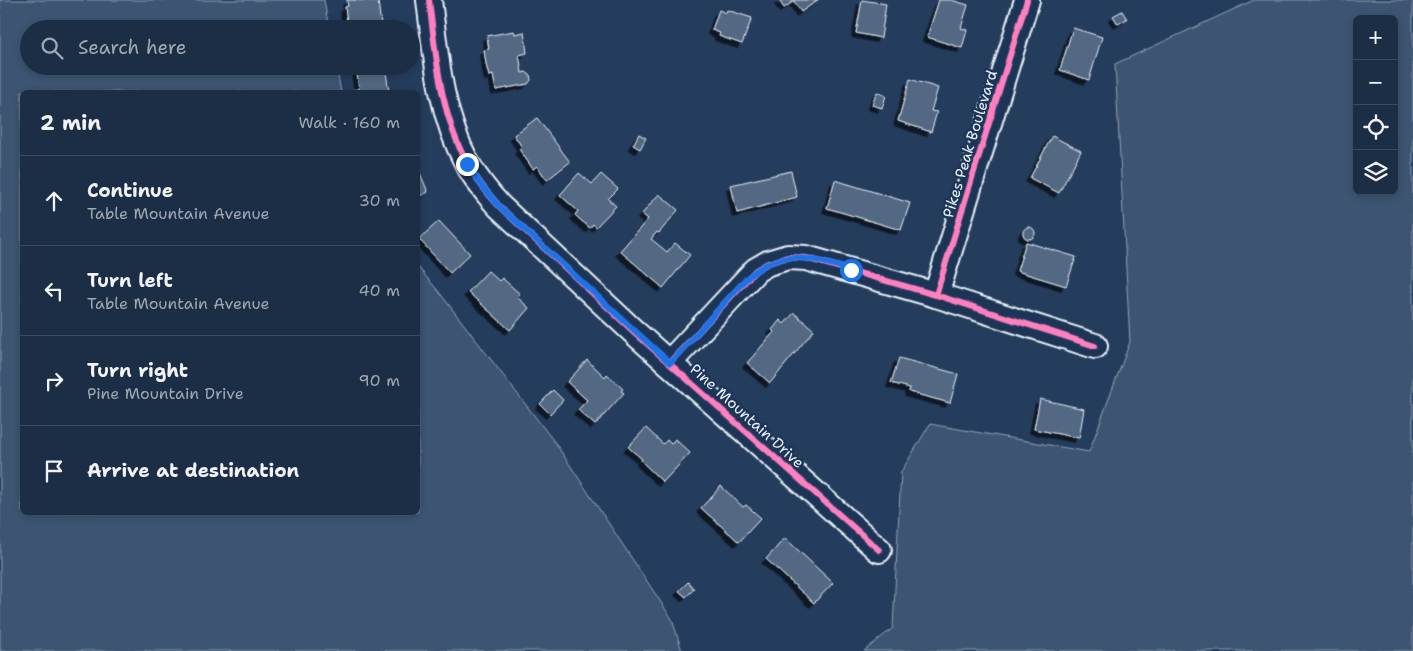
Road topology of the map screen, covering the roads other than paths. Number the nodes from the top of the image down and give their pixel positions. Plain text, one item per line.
1 (429, 0) edge
2 (1027, 0) edge
3 (936, 295) junction
4 (1095, 346) dead end
5 (670, 363) junction
6 (879, 550) dead end

1 - 5 street, Pine Mountain Drive
2 - 3 street, Pikes Peak Boulevard
3 - 4 street
3 - 5 street
5 - 6 street, Pine Mountain Drive

